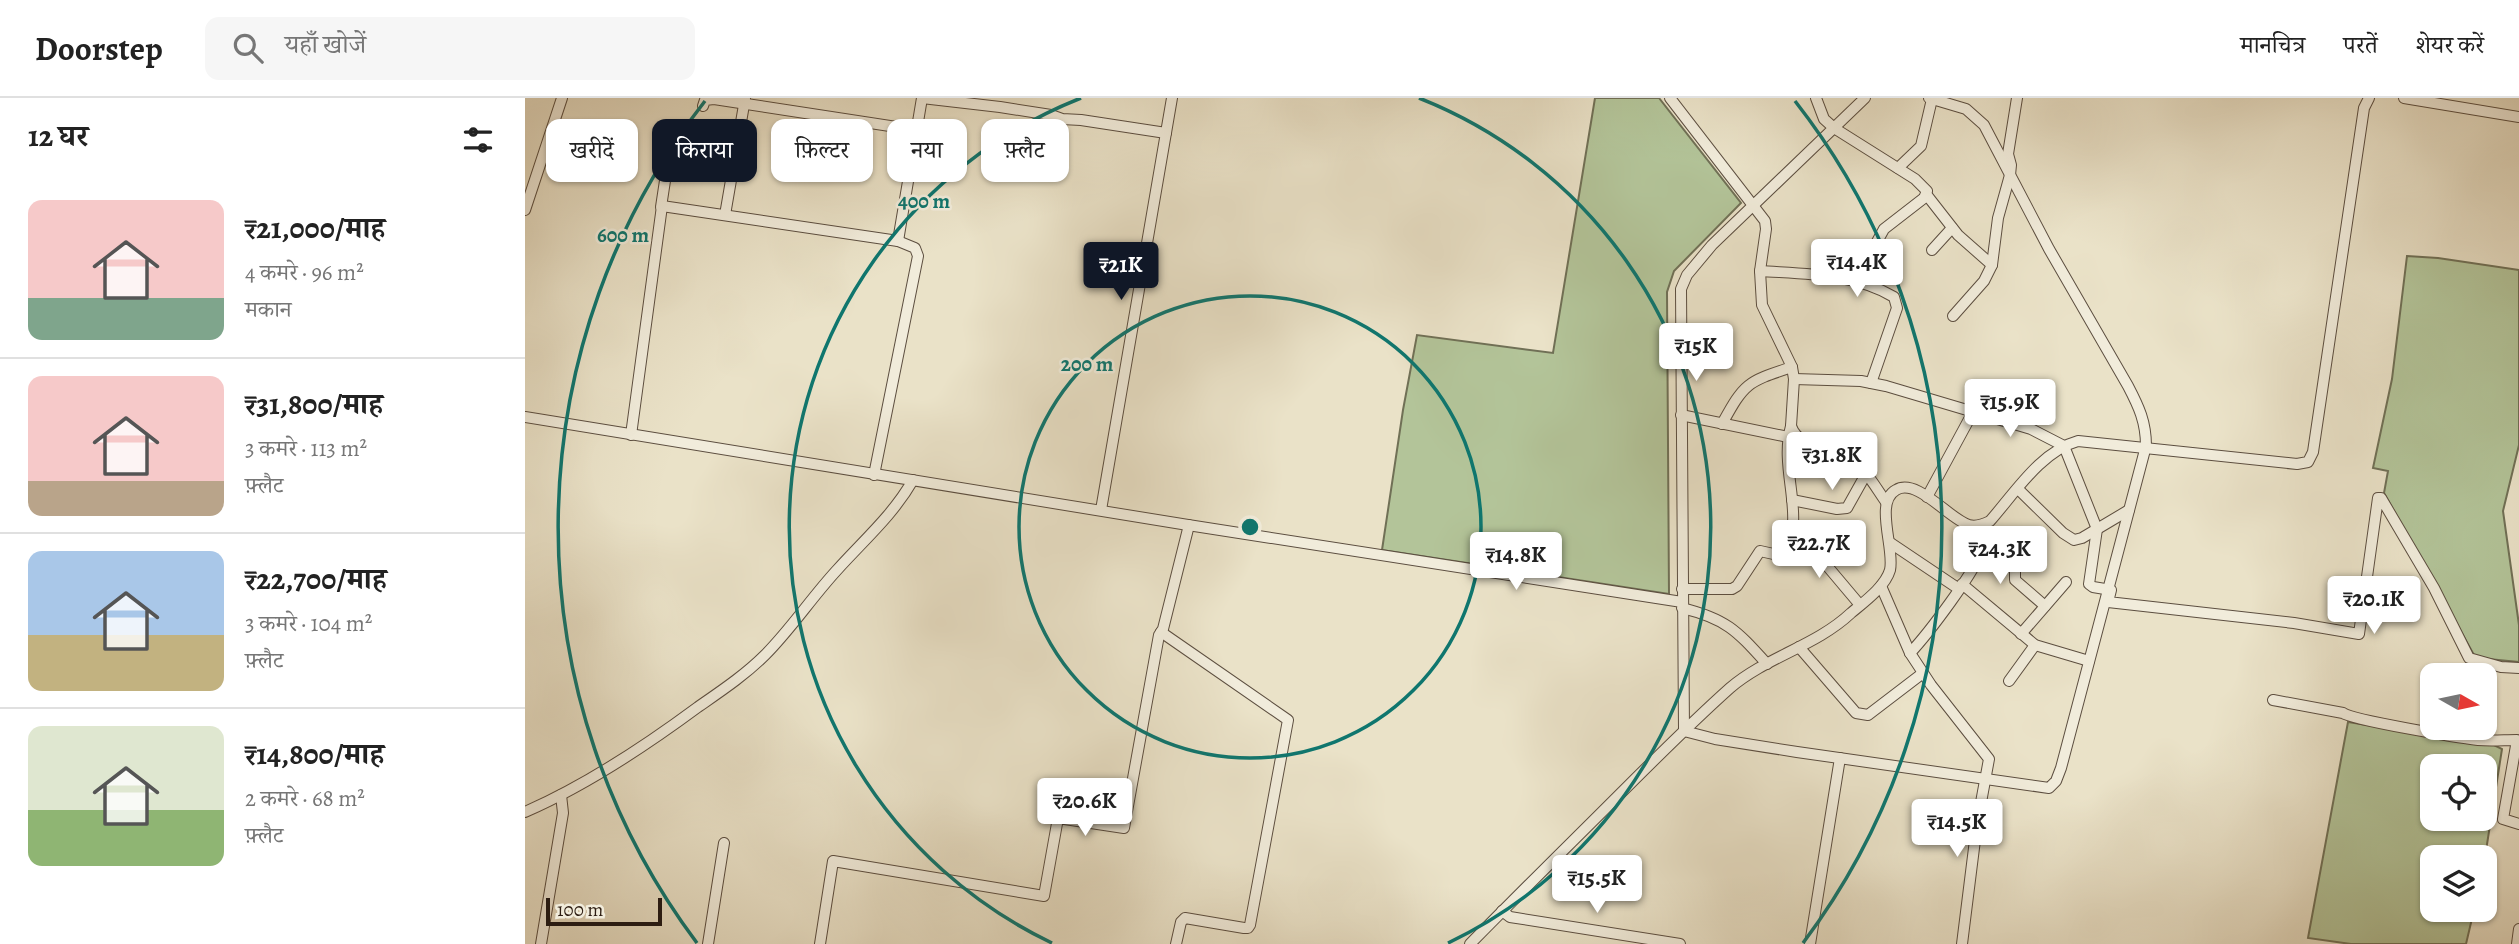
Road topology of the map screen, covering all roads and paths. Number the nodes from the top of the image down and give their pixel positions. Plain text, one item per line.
1 (562, 98) edge
2 (922, 98) edge
3 (1172, 98) edge
4 (1670, 98) edge
5 (1816, 98) edge
6 (1865, 98) edge
7 (1930, 98) edge
8 (2017, 98) edge
9 (2369, 98) edge
10 (2404, 98) edge
11 (744, 101) edge
12 (703, 106) dead end
13 (2519, 117) edge
14 (918, 119) edge
15 (887, 125) edge
16 (1834, 128) junction
17 (1165, 133) junction
18 (1898, 169) junction
19 (2010, 175) junction
20 (665, 182) edge
21 (908, 182) edge
22 (1926, 194) junction
23 (1752, 204) junction
24 (661, 208) junction
25 (525, 210) edge
26 (725, 215) junction
27 (1952, 228) junction
28 (898, 241) junction
29 (1932, 250) dead end
30 (1992, 265) junction
31 (1760, 271) junction
32 (1855, 282) junction
33 (1953, 316) dead end
34 (1792, 367) junction
35 (1794, 379) junction
36 (1871, 383) junction
37 (1973, 412) junction
38 (1681, 415) junction
39 (525, 417) edge
40 (1722, 424) junction
41 (1791, 426) junction
42 (631, 435) junction
43 (1788, 437) junction
44 (2064, 446) junction
45 (2146, 446) junction
46 (1866, 474) junction
47 (874, 475) junction
48 (913, 480) junction
49 (2018, 489) junction
50 (1927, 498) junction
51 (1792, 500) junction
52 (1885, 502) junction
53 (1101, 510) junction
54 (2129, 510) junction
55 (1189, 525) junction
56 (1981, 525) junction
57 (2097, 529) junction
58 (1984, 538) junction
59 (1791, 540) junction
60 (1889, 542) junction
61 (2066, 582) dead end
62 (1881, 586) junction
63 (1960, 587) junction
64 (1682, 589) junction
65 (2108, 590) junction
66 (1682, 605) junction
67 (1860, 605) junction
68 (2045, 606) junction
69 (1161, 632) junction
70 (2021, 634) junction
71 (2035, 645) junction
72 (1800, 647) junction
73 (1910, 653) junction
74 (2089, 661) junction
75 (1766, 664) junction
76 (2519, 668) edge
77 (1923, 673) junction
78 (2009, 681) dead end
79 (2273, 700) dead end
80 (1684, 731) junction
81 (1840, 758) junction
82 (1986, 779) junction
83 (561, 795) junction
84 (525, 812) edge
85 (2519, 824) edge
86 (724, 843) dead end
87 (1502, 911) junction
88 (2519, 929) edge
89 (541, 944) edge
90 (708, 944) edge
91 (820, 944) edge
92 (1176, 944) edge
93 (1470, 944) edge
94 (1680, 944) edge
95 (1810, 944) edge
96 (1962, 944) edge
97 (2517, 944) edge

1 - 25 street
2 - 14 street
2 - 17 street
3 - 17 street
4 - 23 street
5 - 16 street
6 - 16 street
7 - 18 street
7 - 19 street
8 - 19 street
9 - 45 street
10 - 13 street
11 - 12 street
11 - 15 street
11 - 26 street
16 - 18 street
16 - 23 street
17 - 53 street
18 - 22 street
19 - 30 street
19 - 45 street
20 - 24 street
21 - 28 street
22 - 27 street
22 - 32 street
23 - 31 street
23 - 38 street
24 - 26 street
24 - 42 street
26 - 28 street
27 - 29 street
27 - 30 street
28 - 47 street
30 - 33 street
31 - 32 street
31 - 34 street
32 - 36 street
34 - 35 street
34 - 40 street
35 - 36 street
35 - 41 street
36 - 37 street
37 - 44 street
37 - 50 street
38 - 40 street
38 - 64 street
39 - 42 street
40 - 43 street
41 - 43 street
41 - 46 street
42 - 47 street
43 - 51 street
44 - 45 street
44 - 49 street
44 - 57 street
45 - 54 street
46 - 51 street
46 - 52 street
47 - 48 street
48 - 53 street
48 - 83 street
49 - 56 street
49 - 57 street
50 - 52 street
50 - 56 street
51 - 59 street
52 - 60 street
53 - 55 street
54 - 57 street
54 - 65 street
55 - 66 street
55 - 69 street
56 - 58 street
57 - 65 street
58 - 63 street
58 - 68 street
59 - 64 street
59 - 67 street
60 - 62 street
60 - 63 street
61 - 68 street
62 - 67 street
62 - 73 street
63 - 70 street
63 - 73 street
64 - 66 street
65 - 74 street
65 - 76 street
66 - 75 street
66 - 80 street
67 - 72 street
68 - 70 street
69 - 91 street
69 - 92 street
70 - 71 street
71 - 74 street
71 - 78 street
72 - 75 street
72 - 77 street
73 - 77 street
74 - 82 street
75 - 80 street
77 - 82 street
79 - 85 street
80 - 81 street
80 - 87 street
81 - 82 street
81 - 95 street
82 - 96 street
83 - 84 street
83 - 89 street
86 - 90 street
87 - 93 street
87 - 94 street
88 - 97 street

